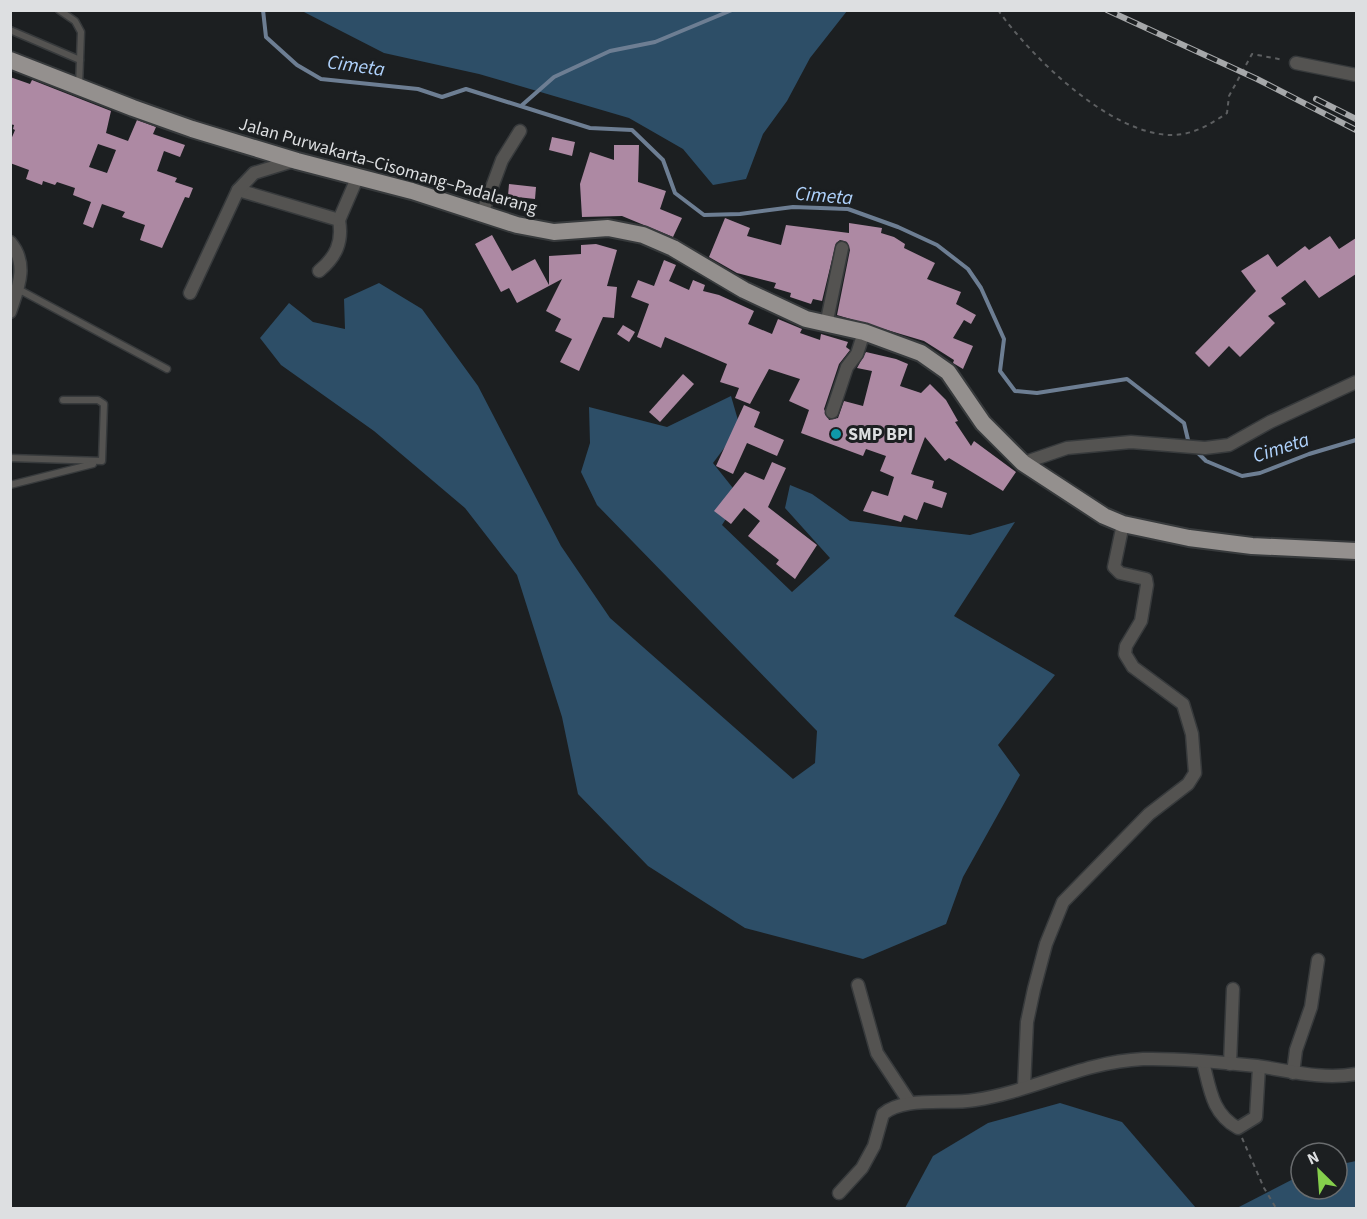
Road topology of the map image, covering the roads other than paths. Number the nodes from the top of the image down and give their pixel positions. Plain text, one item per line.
1 (59, 10) edge
2 (10, 30) edge
3 (10, 60) edge
4 (80, 60) junction
5 (1296, 63) road end
6 (1356, 75) edge
7 (79, 88) junction
8 (520, 131) dead end
9 (297, 161) junction
10 (358, 176) junction
11 (238, 190) junction
12 (482, 214) junction
13 (339, 220) junction
14 (10, 242) edge
15 (842, 248) dead end
16 (319, 270) dead end
17 (18, 289) junction
18 (190, 293) dead end
19 (10, 312) edge
20 (826, 324) junction
21 (864, 332) junction
22 (166, 369) dead end
23 (1356, 382) edge
24 (63, 400) dead end
25 (832, 412) dead end
26 (10, 458) edge
27 (102, 461) junction
28 (1023, 463) junction
29 (10, 485) edge
30 (1123, 524) junction
31 (1356, 551) edge
32 (1318, 960) dead end
33 (858, 985) dead end
34 (1233, 989) dead end
35 (1203, 1062) junction
36 (1230, 1064) junction
37 (1259, 1067) junction
38 (1293, 1073) junction
39 (1356, 1074) edge
40 (1024, 1087) junction
41 (910, 1103) junction
42 (838, 1193) dead end

1 - 4 lane
2 - 4 lane
3 - 7 highway, Jalan Purwakarta–Cisomang–Padalarang
4 - 7 lane
5 - 6 street
7 - 9 highway, Jalan Purwakarta–Cisomang–Padalarang
8 - 12 street
9 - 10 highway, Jalan Purwakarta–Cisomang–Padalarang
9 - 11 street
10 - 12 highway, Jalan Purwakarta–Cisomang–Padalarang
10 - 13 street
11 - 13 street
11 - 18 street
12 - 20 highway, Jalan Purwakarta–Cisomang–Padalarang
13 - 16 street
14 - 17 street
15 - 20 street
17 - 19 street
17 - 22 lane
20 - 21 highway, Jalan Purwakarta–Cisomang–Padalarang
21 - 25 street
21 - 28 highway, Jalan Purwakarta–Cisomang–Padalarang
23 - 28 street
24 - 27 lane
26 - 27 lane
27 - 29 lane
28 - 30 highway, Jalan Purwakarta–Cisomang–Padalarang
30 - 31 highway, Jalan Purwakarta–Cisomang–Padalarang
30 - 40 street
32 - 38 street
33 - 41 street
34 - 36 street
35 - 36 street
35 - 37 street
35 - 40 street
36 - 37 street
37 - 38 street
38 - 39 street
40 - 41 street
41 - 42 street

